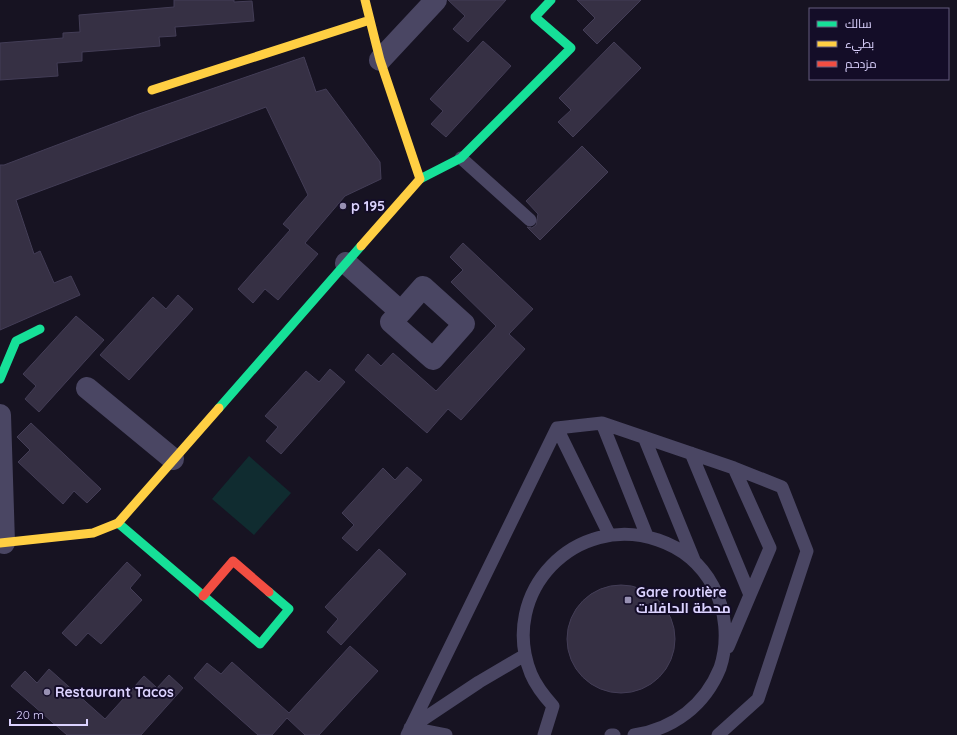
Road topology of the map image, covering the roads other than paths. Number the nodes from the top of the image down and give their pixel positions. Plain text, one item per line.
1 (365, 0) edge
2 (436, 0) edge
3 (551, 0) edge
4 (370, 20) junction
5 (380, 60) junction
6 (152, 90) dead end
7 (461, 158) junction
8 (420, 179) junction
9 (530, 220) dead end
10 (346, 263) junction
11 (401, 312) dead end
12 (40, 329) dead end
13 (0, 379) edge
14 (87, 388) dead end
15 (0, 415) edge
16 (602, 423) junction
17 (557, 428) junction
18 (644, 437) junction
19 (691, 453) junction
20 (173, 459) junction
21 (734, 468) junction
22 (118, 523) junction
23 (609, 534) junction
24 (647, 536) junction
25 (2, 543) edge
26 (695, 562) junction
27 (750, 595) junction
28 (203, 596) junction
29 (525, 655) junction
30 (721, 664) junction
31 (679, 720) junction
32 (408, 731) edge
33 (446, 735) edge
34 (544, 735) edge
35 (611, 735) edge
36 (614, 735) edge
37 (634, 735) edge
38 (676, 735) edge
39 (718, 735) edge

1 - 4 street
2 - 5 street
3 - 7 street
4 - 5 street
4 - 6 street
5 - 8 street
7 - 8 street
7 - 9 lane
8 - 10 street
10 - 11 street
10 - 20 street
12 - 13 street
14 - 20 street
15 - 25 street
16 - 17 lane
16 - 18 lane
16 - 24 lane
17 - 23 lane
17 - 32 lane
18 - 19 lane
18 - 26 lane
19 - 21 lane
19 - 27 lane
20 - 22 street
21 - 27 lane
21 - 39 lane
22 - 25 street
22 - 28 street
23 - 24 lane
23 - 29 lane
24 - 26 lane
26 - 30 lane
27 - 30 lane
28 - 28 street
29 - 32 lane
29 - 34 lane
30 - 31 lane
31 - 37 lane
31 - 38 lane
32 - 33 lane
35 - 36 lane

